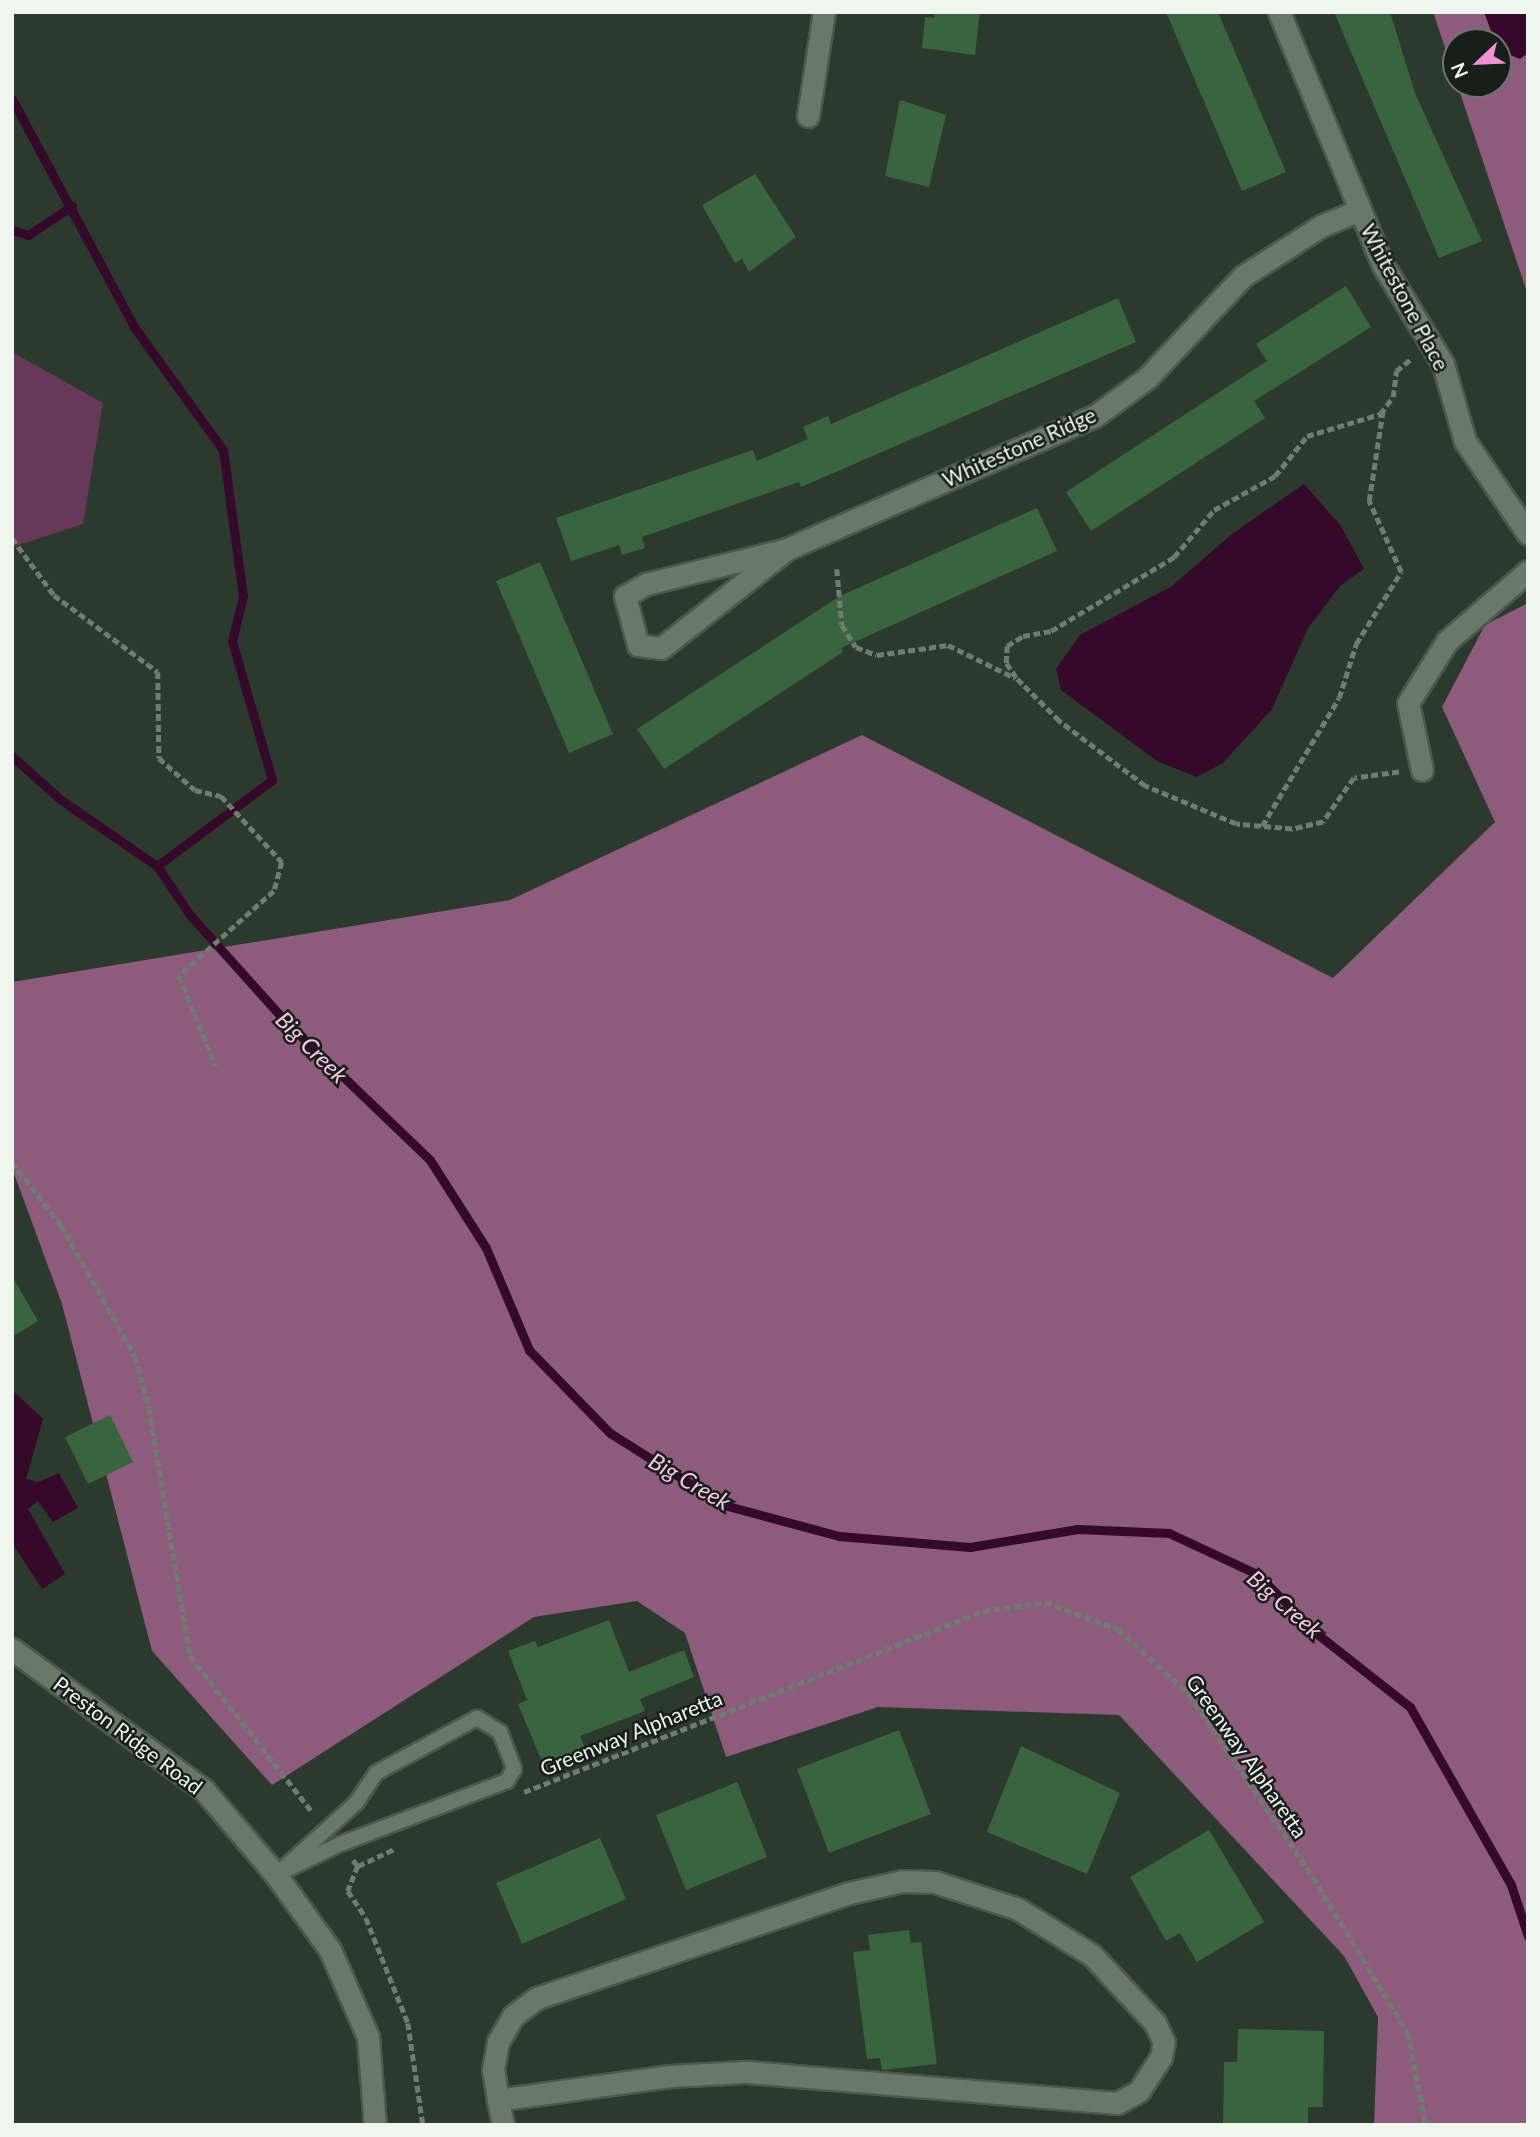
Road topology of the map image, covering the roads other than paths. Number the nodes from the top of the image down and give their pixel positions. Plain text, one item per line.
1 (824, 12) edge
2 (1279, 12) edge
3 (808, 116) dead end
4 (1360, 210) junction
5 (1528, 534) edge
6 (787, 550) junction
7 (1528, 571) edge
8 (1422, 770) road end
9 (12, 1649) edge
10 (276, 1875) junction
11 (498, 2100) junction
12 (375, 2125) edge
13 (503, 2125) edge

1 - 3 street
2 - 4 street, Whitestone Place
4 - 5 street, Whitestone Place
4 - 6 street, Whitestone Ridge
6 - 6 street, Whitestone Ridge
7 - 8 street
9 - 10 street, Preston Ridge Road
10 - 10 lane
10 - 12 street, Preston Ridge Road
11 - 11 street
11 - 13 street

